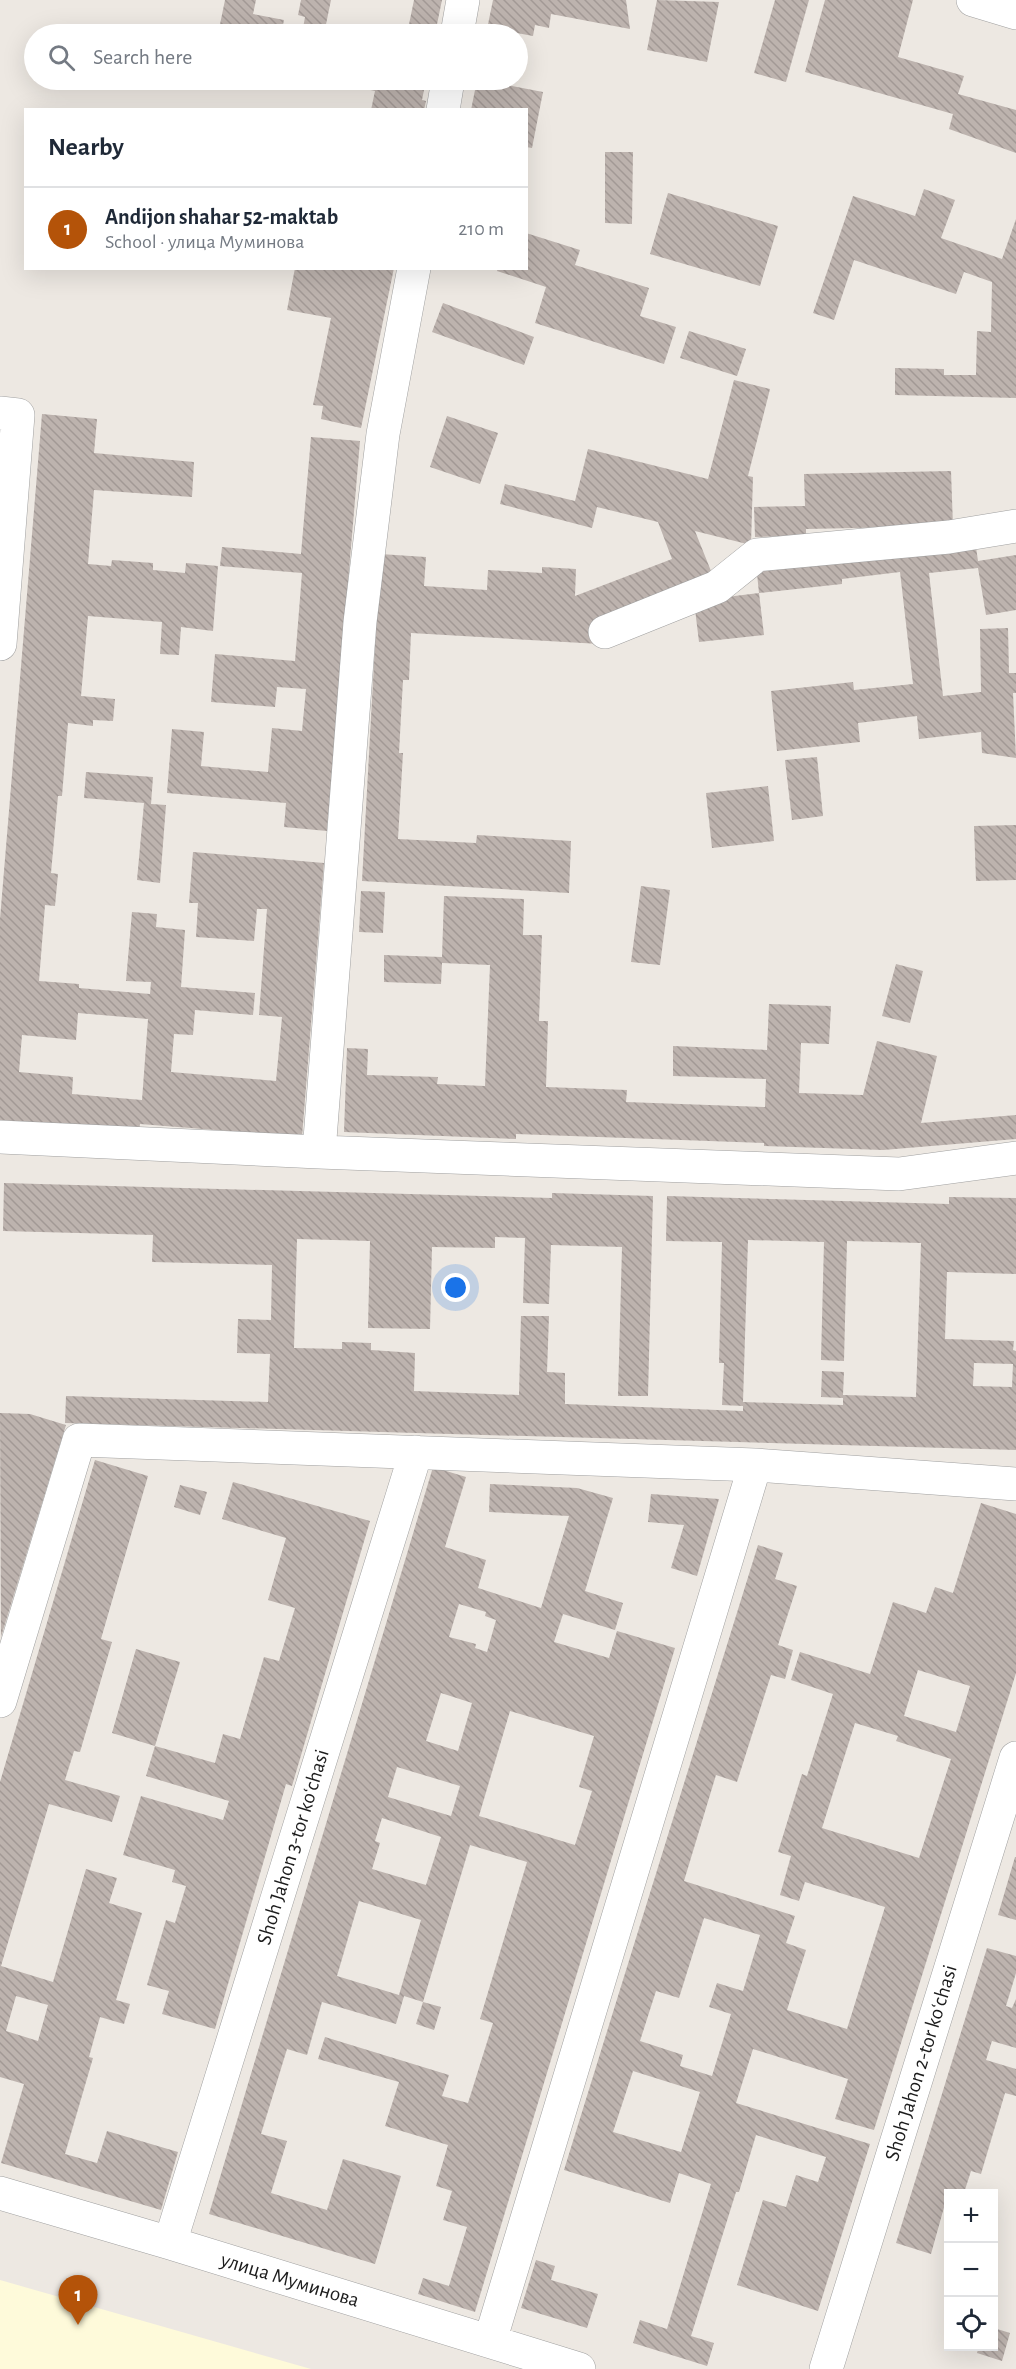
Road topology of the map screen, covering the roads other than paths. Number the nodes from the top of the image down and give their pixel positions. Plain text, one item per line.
1 (463, 0) edge
2 (973, 0) edge
3 (1016, 13) edge
4 (459, 24) edge
5 (446, 90) edge
6 (443, 108) edge
7 (414, 270) edge
8 (0, 413) edge
9 (1016, 526) edge
10 (605, 632) dead end
11 (0, 644) edge
12 (0, 1137) edge
13 (319, 1152) junction
14 (1016, 1158) edge
15 (416, 1452) junction
16 (755, 1465) junction
17 (1016, 1484) edge
18 (0, 1701) edge
19 (1016, 1758) edge
20 (0, 2193) edge
21 (170, 2243) junction
22 (502, 2352) edge
23 (579, 2369) edge
24 (826, 2369) edge

1 - 4 street
2 - 3 street
5 - 6 street
7 - 13 street
8 - 11 street
9 - 10 street
12 - 13 street
13 - 14 street
15 - 16 street
15 - 18 street
15 - 21 street, Shoh Jahon 3-tor koʻchasi
16 - 17 street
16 - 22 street
19 - 24 street, Shoh Jahon 2-tor koʻchasi
20 - 21 street, улица Муминова
21 - 22 street, улица Муминова
22 - 23 street, улица Муминова

